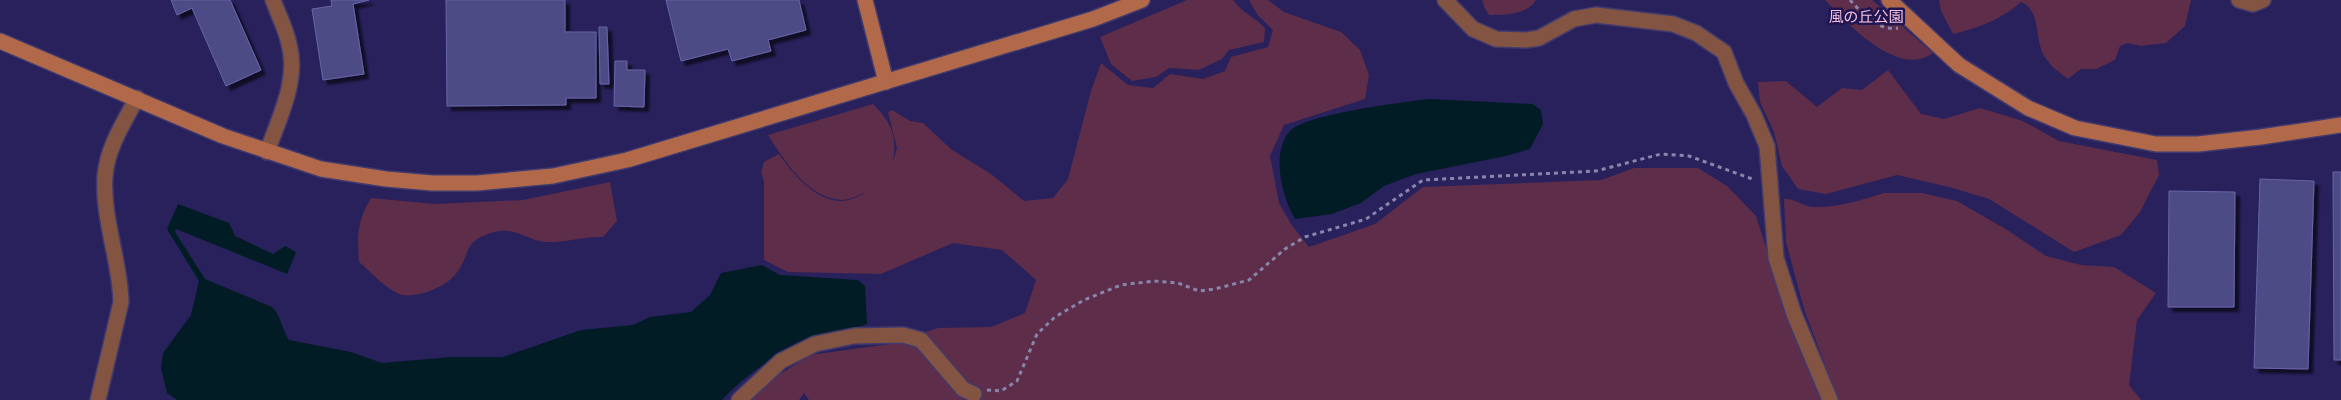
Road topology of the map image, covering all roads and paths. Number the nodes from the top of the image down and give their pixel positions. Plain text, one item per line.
1 (273, 0) edge
2 (865, 0) edge
3 (1142, 0) edge
4 (1445, 0) edge
5 (1850, 0) edge
6 (1889, 0) edge
7 (2239, 0) edge
8 (2263, 0) edge
9 (1903, 26) dead end
10 (0, 41) edge
11 (886, 82) junction
12 (137, 98) junction
13 (2341, 125) edge
14 (267, 152) junction
15 (1768, 182) junction
16 (974, 394) joint
17 (98, 400) edge
18 (739, 400) edge
19 (1830, 400) edge

1 - 14 street
2 - 11 street
3 - 11 street
4 - 15 street
5 - 9 path
6 - 13 street
7 - 8 street
10 - 12 street
11 - 14 street
12 - 14 street
12 - 17 street
15 - 16 path
15 - 19 street
16 - 18 street

